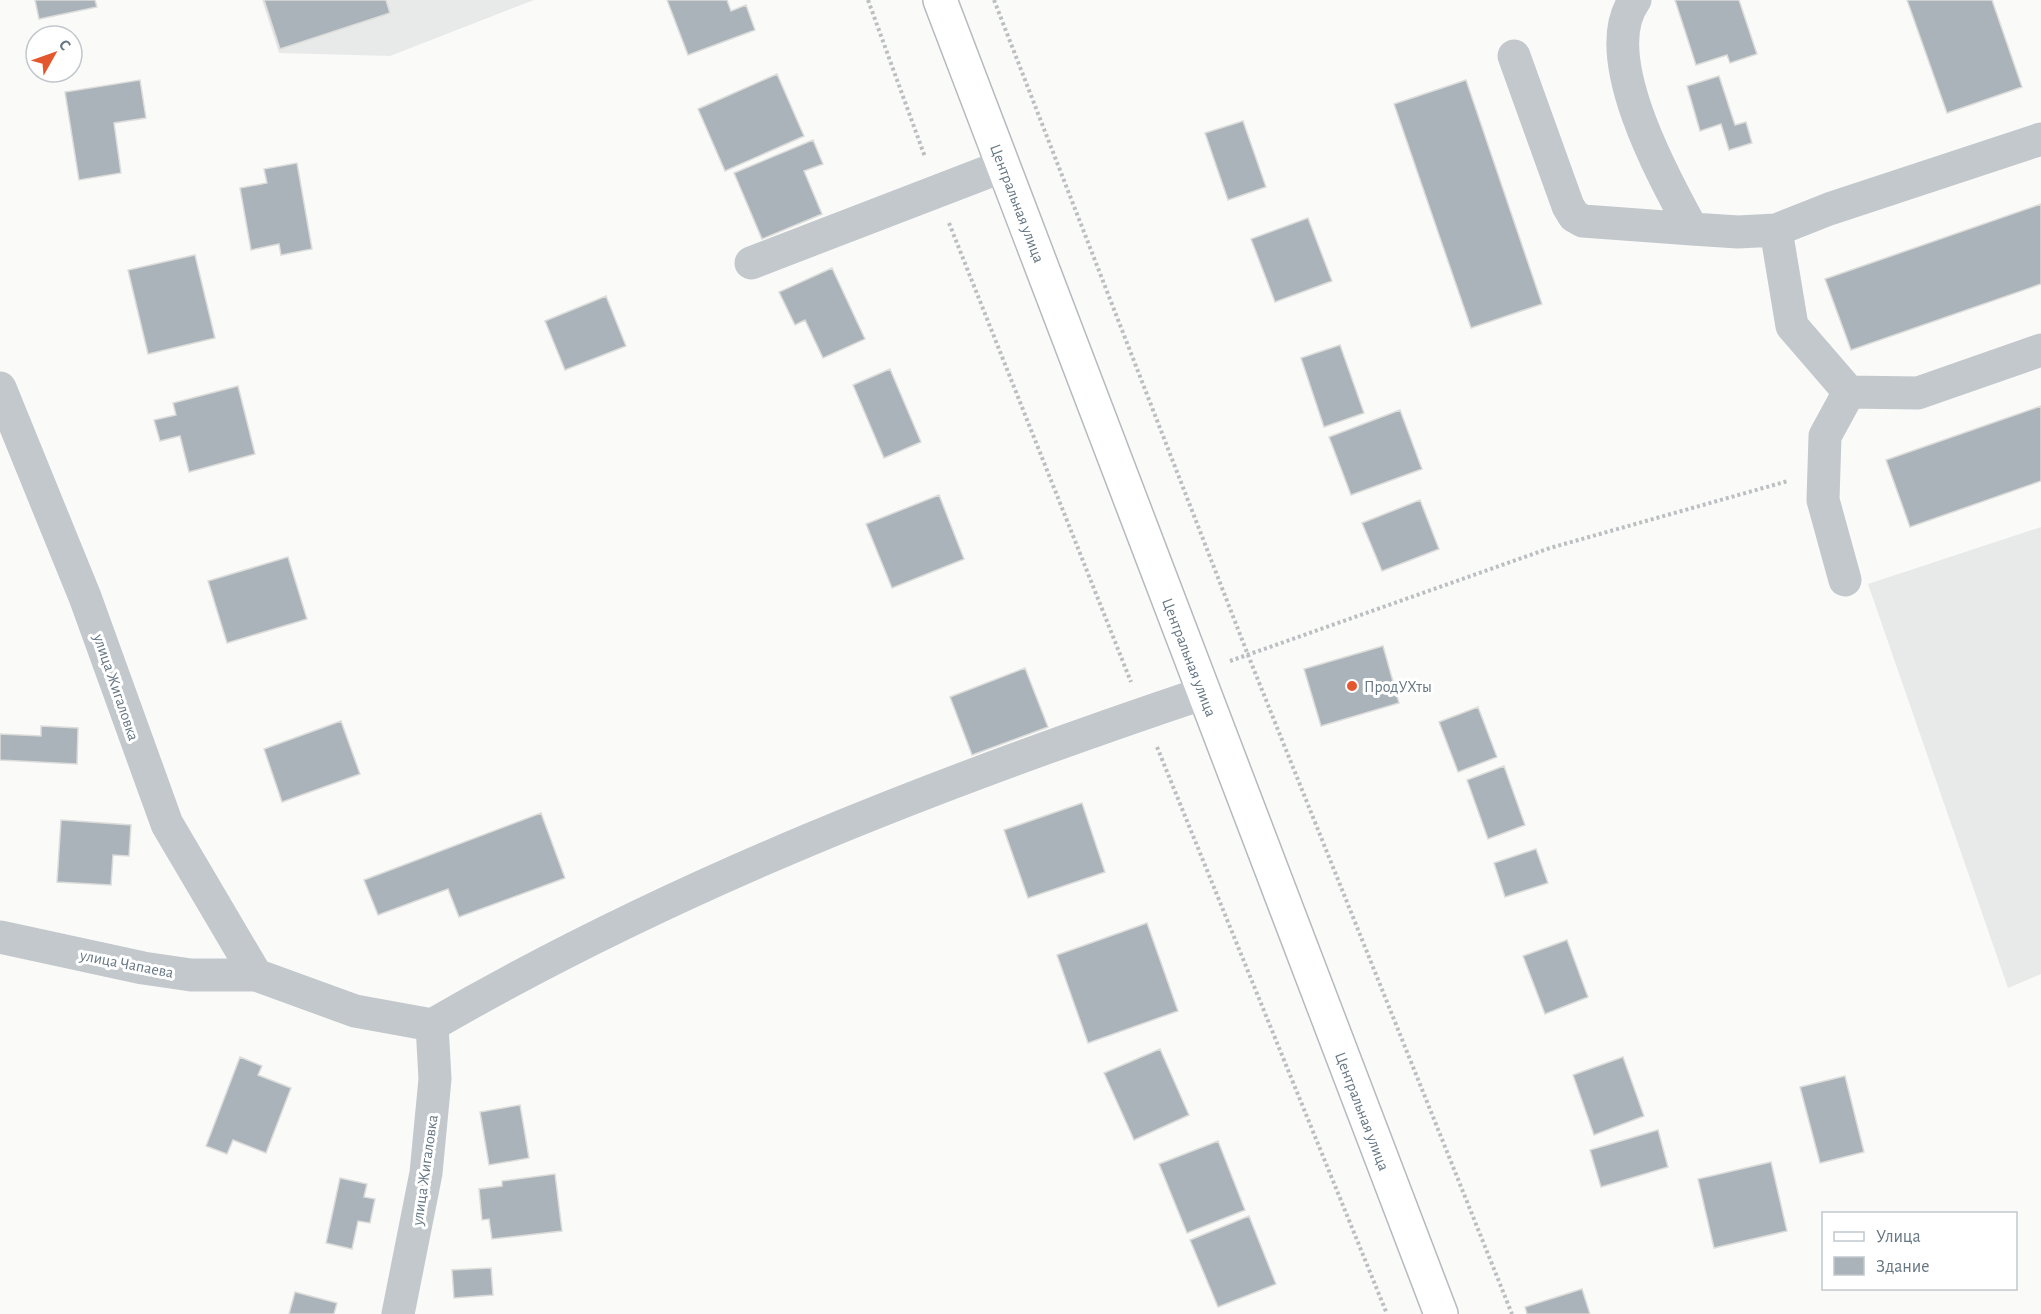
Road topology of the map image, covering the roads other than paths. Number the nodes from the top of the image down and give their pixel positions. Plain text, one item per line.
1 (940, 0) edge
2 (1635, 0) edge
3 (1514, 56) dead end
4 (2041, 139) edge
5 (1003, 166) junction
6 (1692, 229) junction
7 (1776, 230) junction
8 (750, 262) dead end
9 (2041, 350) edge
10 (0, 388) edge
11 (1849, 392) junction
12 (1845, 580) dead end
13 (1200, 683) junction
14 (0, 937) edge
15 (256, 975) junction
16 (432, 1025) junction
17 (398, 1314) edge
18 (1442, 1314) edge

1 - 5 main road, Центральная улица
2 - 6 street
3 - 6 street
4 - 7 street
5 - 8 street
5 - 13 main road, Центральная улица
6 - 7 street
7 - 11 street
9 - 11 street
10 - 15 street, улица Жигаловка
11 - 12 street
13 - 16 street
13 - 18 main road, Центральная улица
14 - 15 street, улица Чапаева
15 - 16 street, улица Чапаева
16 - 17 street, улица Жигаловка

